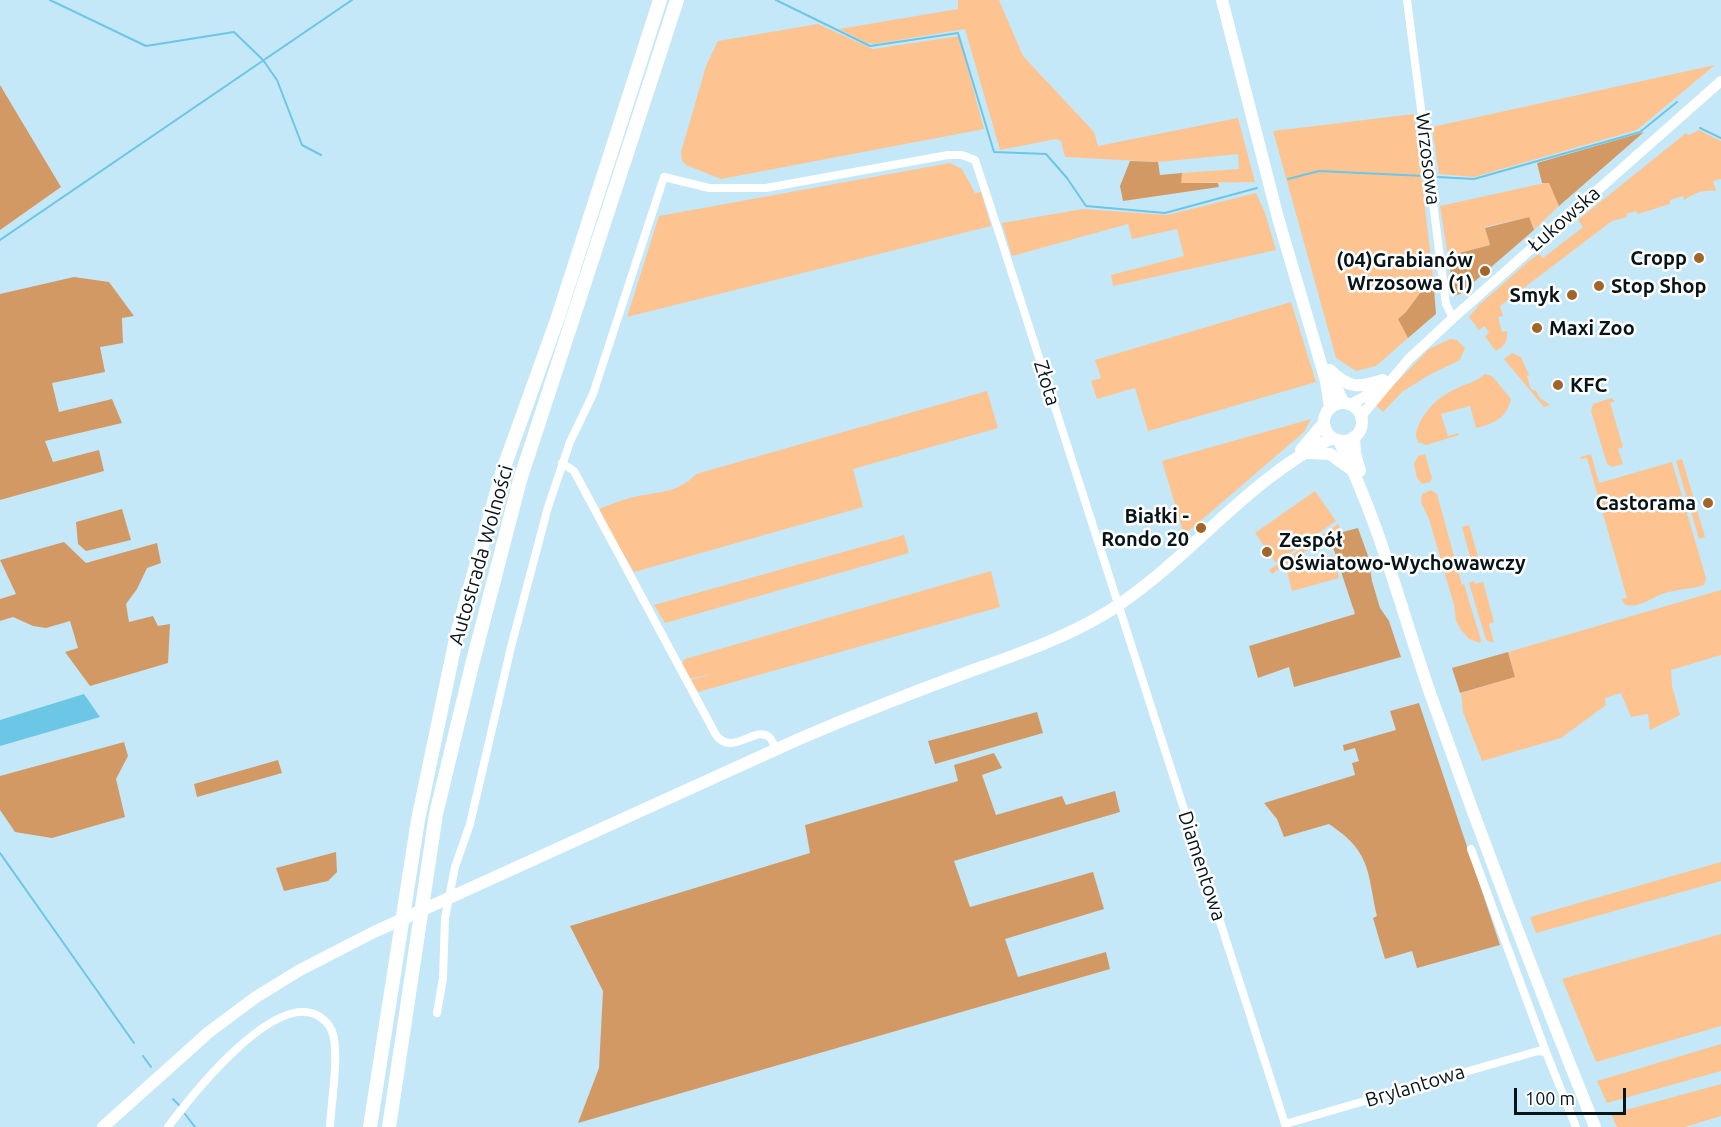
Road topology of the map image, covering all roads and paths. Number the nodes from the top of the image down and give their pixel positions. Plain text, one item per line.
1 (660, 0) edge
2 (677, 0) edge
3 (1222, 0) edge
4 (1407, 0) edge
5 (1721, 81) edge
6 (1272, 190) junction
7 (1452, 318) junction
8 (1409, 359) junction
9 (1328, 368) junction
10 (1383, 380) junction
11 (1347, 403) junction
12 (1330, 407) junction
13 (1361, 416) junction
14 (1323, 424) junction
15 (1354, 437) junction
16 (1336, 439) junction
17 (1305, 453) junction
18 (562, 463) junction
19 (1283, 468) junction
20 (1352, 470) junction
21 (1374, 525) junction
22 (1119, 605) junction
23 (776, 749) junction
24 (1470, 849) dead end
25 (437, 1013) dead end
26 (1546, 1052) junction
27 (1286, 1126) edge
28 (104, 1127) edge
29 (168, 1127) edge
30 (330, 1127) edge
31 (370, 1127) edge
32 (389, 1127) edge
33 (1576, 1127) edge
34 (1595, 1127) edge

1 - 31 highway, Autostrada Wolności
2 - 32 highway, Autostrada Wolności
3 - 6 main road
4 - 7 street, Wrzosowa
5 - 7 main road, Łukowska
6 - 9 main road
6 - 12 main road
7 - 8 main road, Łukowska
8 - 10 main road, Łukowska
8 - 13 main road, Łukowska
9 - 10 main road
9 - 11 main road
10 - 11 main road, Łukowska
11 - 12 main road
11 - 13 main road
12 - 14 main road
13 - 15 main road
14 - 16 main road
14 - 19 main road
15 - 16 main road
15 - 21 main road
16 - 17 main road
16 - 20 main road
17 - 19 main road
17 - 20 main road
18 - 22 street, Złota
18 - 23 street
18 - 25 street
19 - 22 main road
20 - 21 main road
21 - 34 main road
22 - 23 main road
22 - 27 street, Diamentowa
23 - 28 main road
24 - 26 street
26 - 27 street, Brylantowa
26 - 33 street
29 - 30 street

